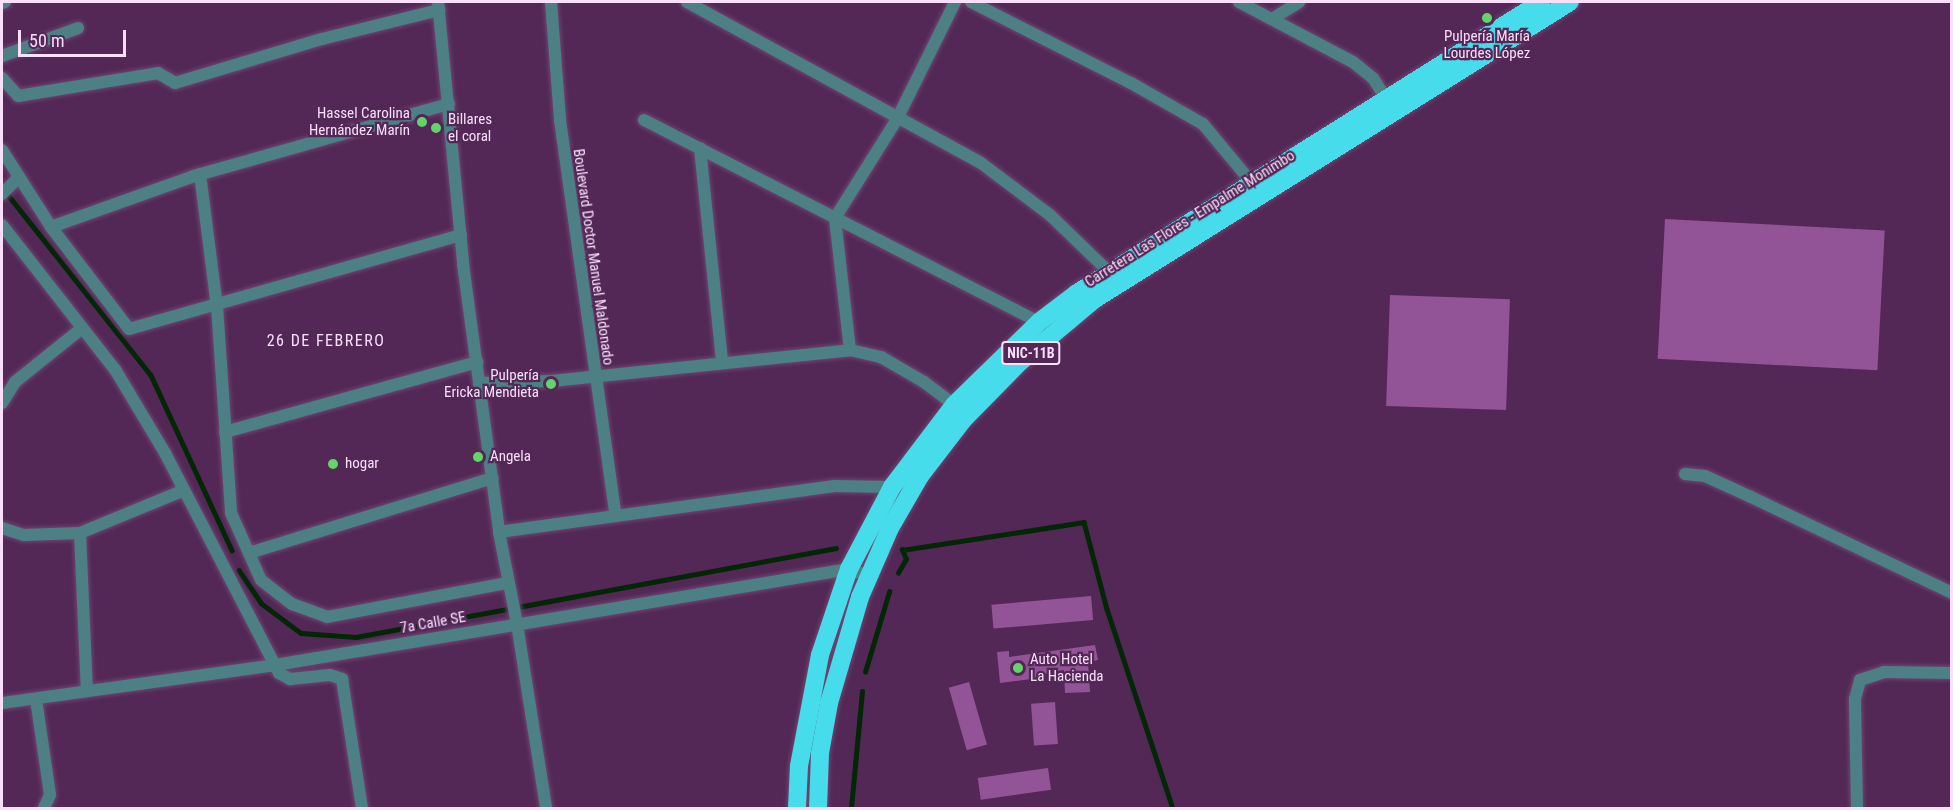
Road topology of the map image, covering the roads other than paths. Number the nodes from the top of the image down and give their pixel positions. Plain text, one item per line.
1 (551, 2) edge
2 (687, 2) edge
3 (955, 2) edge
4 (971, 2) edge
5 (1239, 2) edge
6 (1299, 2) edge
7 (1570, 2) edge
8 (438, 6) edge
9 (1540, 6) edge
10 (1272, 19) junction
11 (78, 28) dead end
12 (2, 56) edge
13 (2, 78) edge
14 (1385, 97) junction
15 (449, 104) junction
16 (897, 119) junction
17 (644, 120) dead end
18 (700, 148) junction
19 (2, 150) edge
20 (200, 174) junction
21 (15, 181) junction
22 (1256, 189) junction
23 (2, 194) edge
24 (835, 218) junction
25 (2, 225) edge
26 (51, 227) junction
27 (461, 235) junction
28 (1109, 272) junction
29 (217, 306) junction
30 (1039, 322) junction
31 (81, 329) junction
32 (850, 350) junction
33 (477, 362) junction
34 (722, 362) junction
35 (594, 375) junction
36 (480, 383) junction
37 (2, 403) edge
38 (954, 405) junction
39 (225, 432) junction
40 (1685, 474) dead end
41 (493, 478) junction
42 (892, 487) junction
43 (182, 491) junction
44 (616, 516) junction
45 (2, 528) edge
46 (499, 532) junction
47 (80, 533) junction
48 (249, 553) junction
49 (849, 569) junction
50 (868, 576) junction
51 (507, 583) junction
52 (1952, 593) edge
53 (517, 621) junction
54 (275, 665) junction
55 (1952, 673) edge
56 (87, 691) junction
57 (36, 699) junction
58 (2, 704) edge
59 (44, 808) edge
60 (362, 808) edge
61 (546, 808) edge
62 (797, 808) edge
63 (818, 808) edge
64 (1857, 808) edge

1 - 35 street, Boulevard Doctor Manuel Maldonado
2 - 16 street
3 - 16 street
4 - 22 street
5 - 10 street
6 - 10 street
7 - 9 highway, Carretera Las Flores - Empalme Monimbo / NIC-11B
8 - 13 street
8 - 15 street
9 - 14 highway, Carretera Las Flores - Empalme Monimbo / NIC-11B
9 - 22 highway, Carretera Las Flores - Empalme Monimbo / NIC-11B
10 - 14 street
11 - 12 street
14 - 22 highway, Carretera Las Flores - Empalme Monimbo / NIC-11B
15 - 20 street
15 - 27 street
16 - 24 street
16 - 28 street
17 - 18 street
18 - 24 street
18 - 34 street
19 - 21 street
20 - 26 street
20 - 29 street
21 - 23 street
21 - 26 street
22 - 28 highway, Carretera Las Flores - Empalme Monimbo / NIC-11B
22 - 50 highway, Carretera Las Flores - Empalme Monimbo / NIC-11B
24 - 30 street
24 - 32 street
25 - 31 street
26 - 29 street
27 - 29 street
27 - 33 street
28 - 30 highway, Carretera Las Flores - Empalme Monimbo / NIC-11B
29 - 39 street
30 - 38 highway, Carretera Las Flores - Empalme Monimbo / NIC-11B
31 - 37 street
31 - 43 street
32 - 34 street
32 - 38 street
33 - 36 street
33 - 39 street
34 - 35 street
35 - 36 street
35 - 44 street, Boulevard Doctor Manuel Maldonado
36 - 41 street
38 - 42 highway, Carretera Las Flores - Empalme Monimbo / NIC-11B
39 - 48 street
40 - 52 street
41 - 46 street
41 - 48 street
42 - 44 street
42 - 49 highway, Carretera Las Flores - Empalme Monimbo / NIC-11B
43 - 47 street
43 - 54 street
44 - 46 street
45 - 47 street
46 - 51 street
47 - 56 street
48 - 51 street
49 - 50 street, 7a Calle SE
49 - 53 street, 7a Calle SE
49 - 62 highway, Carretera Las Flores - Empalme Monimbo / NIC-11B
50 - 63 highway, Carretera Las Flores - Empalme Monimbo / NIC-11B
51 - 53 street
53 - 54 street, 7a Calle SE
53 - 61 street
54 - 56 street, 7a Calle SE
54 - 60 street
55 - 64 street
56 - 57 street, 7a Calle SE
57 - 58 street, 7a Calle SE
57 - 59 street

